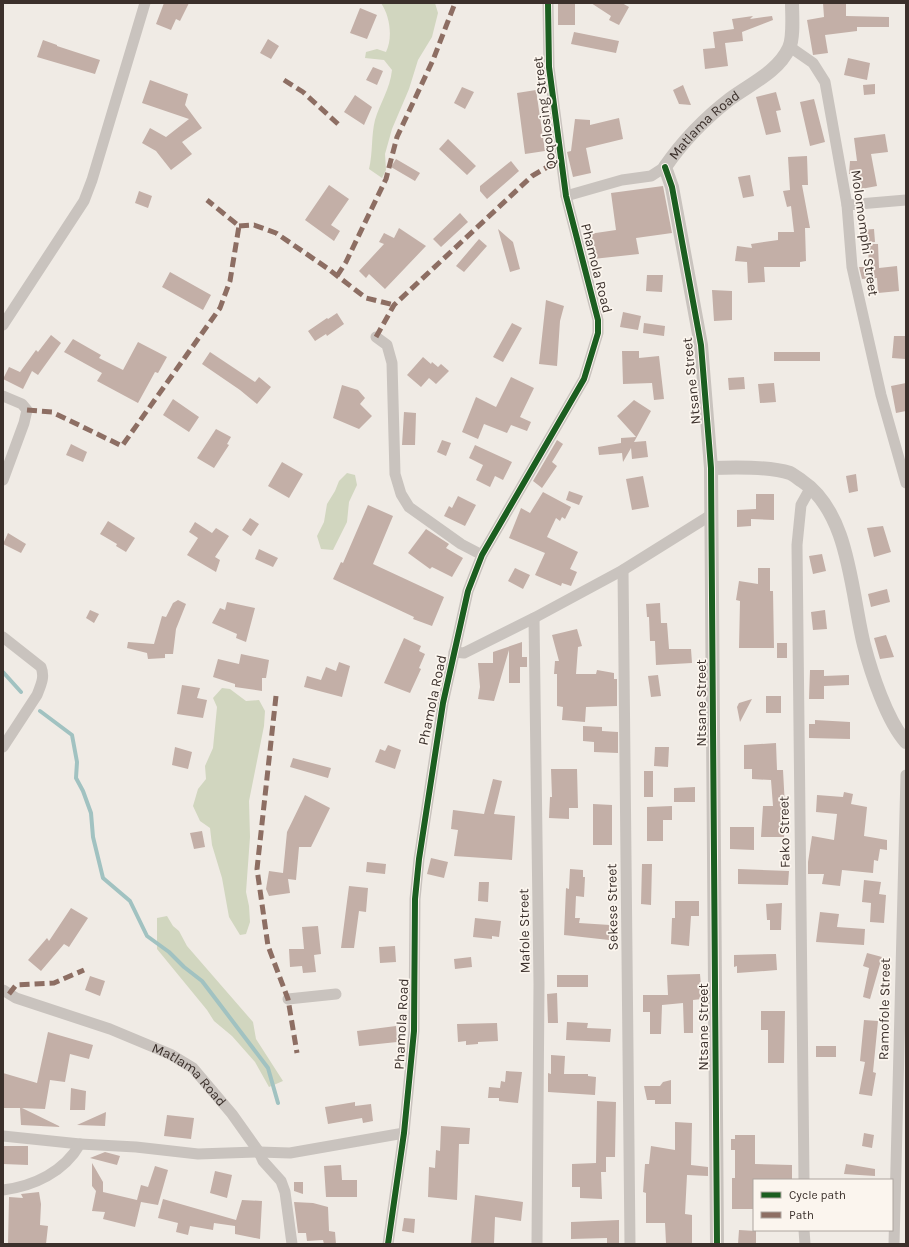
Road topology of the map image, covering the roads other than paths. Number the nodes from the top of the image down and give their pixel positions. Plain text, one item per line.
1 (145, 3) edge
2 (548, 3) edge
3 (792, 3) edge
4 (790, 47) junction
5 (665, 167) junction
6 (566, 196) junction
7 (906, 200) edge
8 (847, 205) junction
9 (3, 325) edge
10 (376, 337) dead end
11 (3, 396) edge
12 (711, 468) junction
13 (3, 480) edge
14 (906, 483) edge
15 (811, 487) junction
16 (711, 515) junction
17 (482, 556) junction
18 (623, 570) junction
19 (534, 618) junction
20 (3, 637) edge
21 (454, 652) junction
22 (906, 742) edge
23 (3, 747) edge
24 (906, 776) edge
25 (3, 990) edge
26 (336, 994) dead end
27 (288, 999) dead end
28 (404, 1133) junction
29 (3, 1136) edge
30 (80, 1144) junction
31 (259, 1152) junction
32 (804, 1179) edge
33 (3, 1190) edge
34 (804, 1231) edge
35 (292, 1244) edge
36 (388, 1244) edge
37 (537, 1244) edge
38 (630, 1244) edge
39 (717, 1244) edge
40 (804, 1244) edge
41 (894, 1244) edge

1 - 9 street
2 - 6 street, Qoqolosing Street
3 - 4 street
4 - 5 street, Matlama Road
4 - 8 street, Molomomphi Street
5 - 6 street, Matlama Road
5 - 12 street, Ntsane Street
6 - 17 street, Phamola Road
7 - 8 street
8 - 14 street, Molomomphi Street
10 - 17 street
11 - 13 street
12 - 15 street
12 - 16 street, Ntsane Street
15 - 22 street
15 - 32 street, Fako Street
16 - 18 street
16 - 39 street, Ntsane Street
17 - 21 street, Phamola Road
18 - 19 street
18 - 38 street, Sekese Street
19 - 21 street
19 - 37 street, Mafole Street
20 - 23 street
21 - 28 street, Phamola Road
24 - 41 street, Ramofole Street
25 - 31 street, Matlama Road
26 - 27 street
28 - 31 street
28 - 36 street, Phamola Road
29 - 30 street
30 - 31 street
30 - 33 street
31 - 35 street, Matlama Road
34 - 40 street

